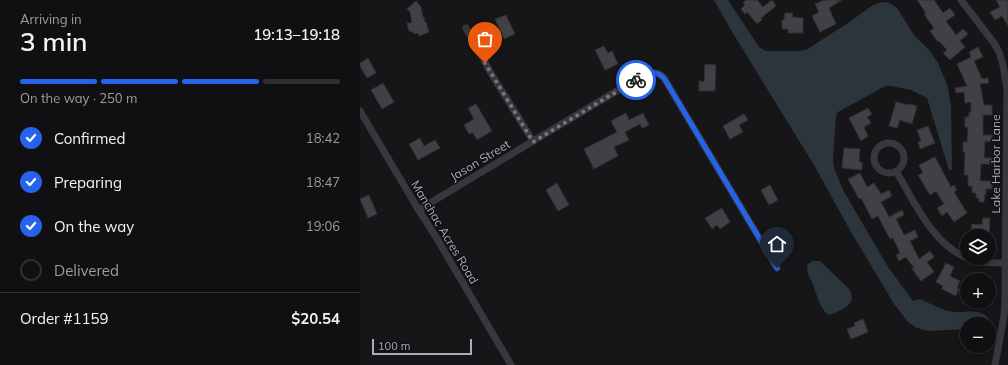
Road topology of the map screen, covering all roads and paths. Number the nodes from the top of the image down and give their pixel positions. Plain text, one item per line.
1 (961, 0) edge
2 (466, 28) dead end
3 (360, 111) edge
4 (533, 142) junction
5 (896, 171) junction
6 (418, 209) junction
7 (960, 254) edge
8 (996, 263) edge
9 (1005, 263) junction
10 (777, 268) dead end
11 (995, 364) edge
12 (512, 365) edge

1 - 9 street, Lake Harbor Lane
2 - 4 street
3 - 6 street, Manchac Acres Road
4 - 6 street, Jason Street
4 - 10 street, Jason Street
5 - 5 street
5 - 7 street
6 - 12 street, Manchac Acres Road
8 - 9 street
9 - 11 street, Lake Harbor Lane

